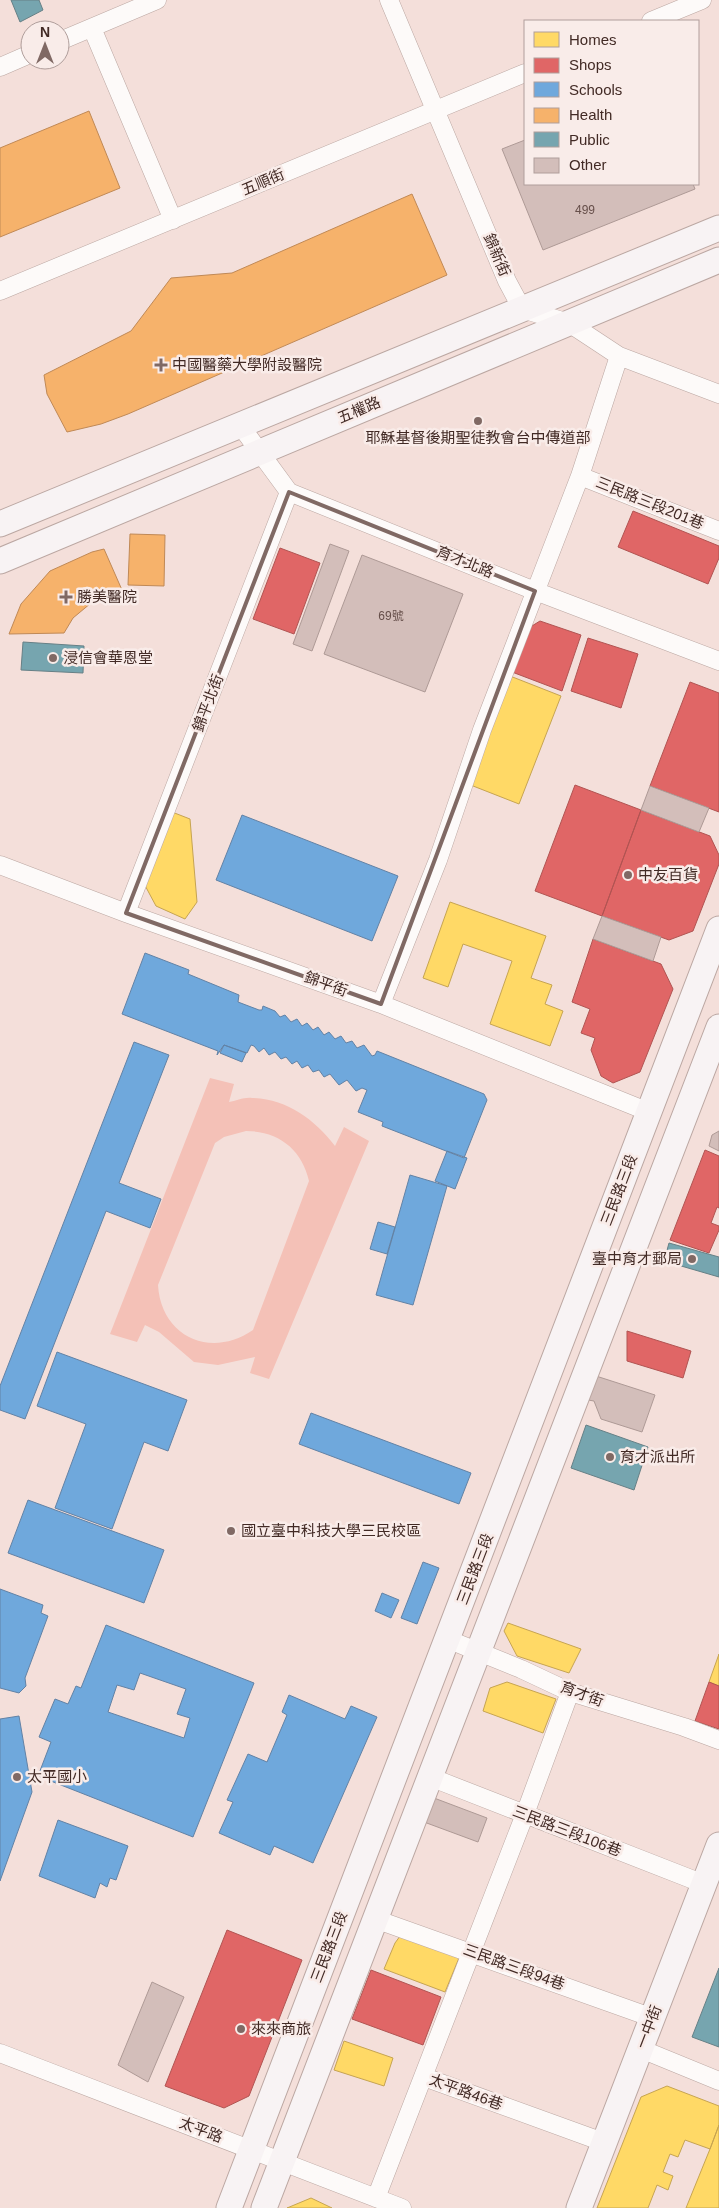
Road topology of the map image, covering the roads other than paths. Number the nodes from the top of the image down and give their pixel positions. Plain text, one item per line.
1 (157, 0) edge
2 (389, 0) edge
3 (702, 0) edge
4 (653, 20) edge
5 (92, 28) junction
6 (70, 37) edge
7 (20, 58) edge
8 (0, 67) edge
9 (524, 73) edge
10 (436, 110) junction
11 (173, 220) junction
12 (719, 228) edge
13 (719, 260) edge
14 (0, 291) edge
15 (522, 309) junction
16 (569, 323) junction
17 (618, 356) junction
18 (719, 394) edge
19 (240, 425) junction
20 (259, 452) junction
21 (580, 476) junction
22 (289, 492) junction
23 (0, 524) edge
24 (719, 531) edge
25 (0, 561) edge
26 (535, 591) junction
27 (719, 661) edge
28 (0, 865) edge
29 (126, 913) junction
30 (719, 929) edge
31 (381, 1004) junction
32 (719, 1027) edge
33 (649, 1112) junction
34 (448, 1639) junction
35 (479, 1651) junction
36 (570, 1692) junction
37 (719, 1740) edge
38 (430, 1777) junction
39 (525, 1814) junction
40 (719, 1846) edge
41 (704, 1884) junction
42 (375, 1919) junction
43 (472, 1952) junction
44 (653, 2018) junction
45 (641, 2049) junction
46 (0, 2053) edge
47 (424, 2076) junction
48 (719, 2081) edge
49 (604, 2142) junction
50 (252, 2149) junction
51 (282, 2161) junction
52 (376, 2198) junction
53 (229, 2208) edge
54 (264, 2208) edge
55 (402, 2208) edge
56 (579, 2208) edge

1 - 5 street
2 - 10 street, 錦新街
3 - 4 street
5 - 6 street
5 - 11 street
7 - 8 street
9 - 10 street, 五順街
10 - 11 street, 五順街
10 - 15 street, 錦新街
11 - 14 street, 五順街
12 - 15 main road, 五權路
13 - 16 main road, 五權路
15 - 16 street
15 - 19 main road, 五權路
16 - 17 street
16 - 20 main road, 五權路
17 - 18 street
17 - 21 street
19 - 20 street
19 - 23 main road, 五權路
20 - 22 street
20 - 25 main road, 五權路
21 - 24 street, 三民路三段201巷
21 - 26 street
22 - 26 street, 育才北路
22 - 29 street, 錦平北街
26 - 27 street, 育才北路
26 - 31 street
28 - 29 street, 錦平街
29 - 31 street, 錦平街
30 - 33 main road, 三民路三段
31 - 33 street, 錦平街
32 - 35 main road
33 - 34 main road, 三民路三段
34 - 35 street, 育才街
34 - 50 main road, 三民路三段
35 - 36 street, 育才街
35 - 38 main road
36 - 37 street, 育才街
36 - 39 street
38 - 39 street, 三民路三段106巷
38 - 42 main road
39 - 41 street, 三民路三段106巷
39 - 43 street
40 - 41 main road, 一中街
41 - 44 main road, 一中街
42 - 43 street, 三民路三段94巷
42 - 51 main road
43 - 44 street, 三民路三段94巷
43 - 47 street
44 - 45 main road, 一中街
45 - 48 street
45 - 49 main road, 一中街
46 - 50 street, 太平路
47 - 49 street, 太平路46巷
47 - 52 street, 太平路46巷
49 - 56 main road, 一中街
50 - 51 street, 太平路
50 - 53 main road, 三民路三段
51 - 52 street, 太平路
51 - 54 main road
52 - 55 street, 太平路

